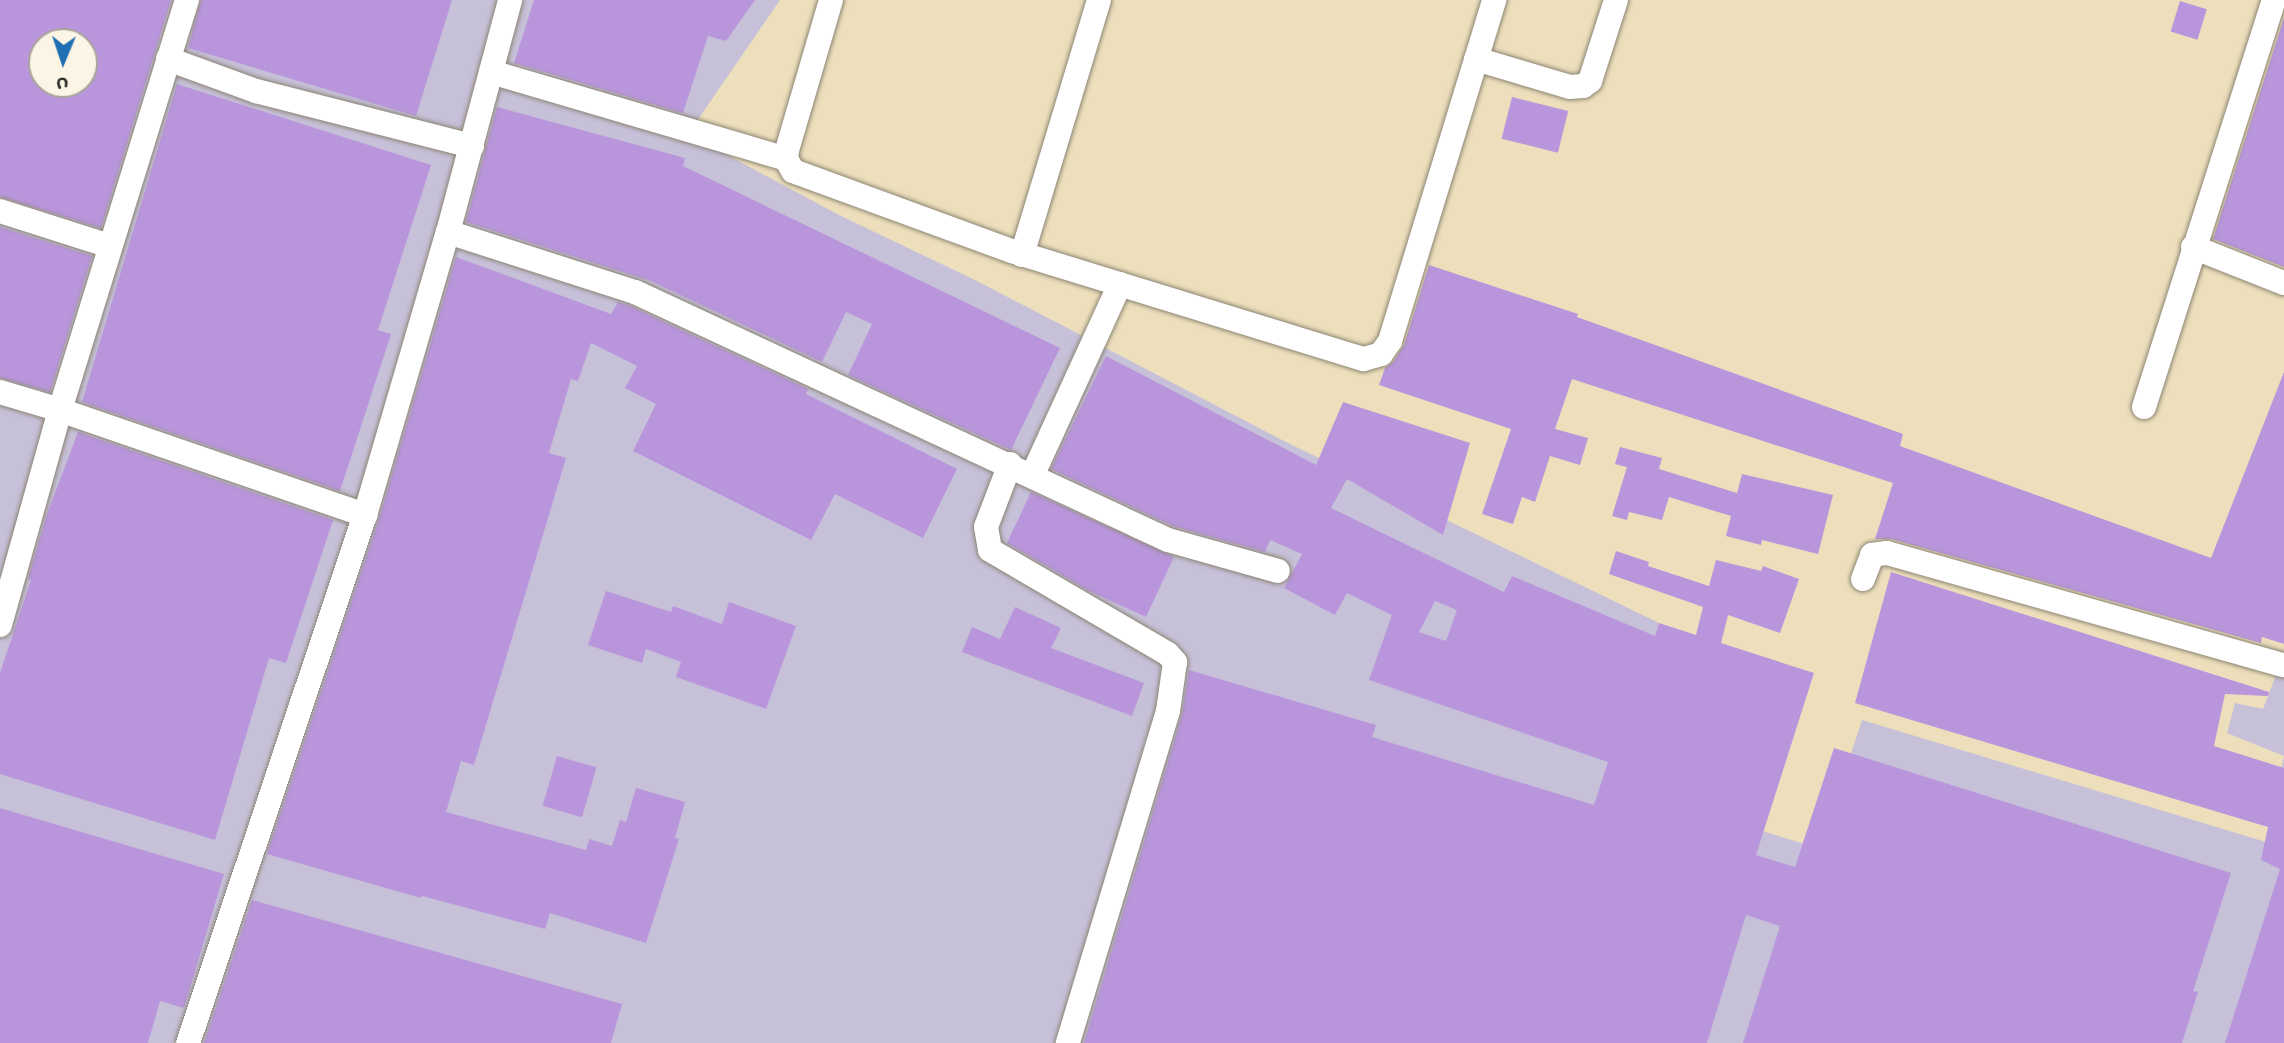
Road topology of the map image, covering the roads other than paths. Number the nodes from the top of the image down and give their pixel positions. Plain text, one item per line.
1 (187, 0) edge
2 (510, 0) edge
3 (831, 0) edge
4 (1099, 0) edge
5 (1494, 0) edge
6 (1616, 0) edge
7 (2274, 0) edge
8 (168, 59) junction
9 (1476, 59) junction
10 (491, 72) junction
11 (472, 146) junction
12 (786, 159) junction
13 (0, 211) edge
14 (448, 232) junction
15 (110, 246) junction
16 (2193, 247) junction
17 (1022, 254) junction
18 (2284, 283) edge
19 (1119, 284) junction
20 (0, 392) edge
21 (2144, 407) dead end
22 (60, 410) junction
23 (1010, 464) junction
24 (1033, 474) junction
25 (365, 515) junction
26 (1278, 570) dead end
27 (1863, 579) dead end
28 (0, 625) edge
29 (2284, 665) edge
30 (188, 1043) edge
31 (1068, 1043) edge

1 - 8 lane
2 - 10 lane
3 - 12 lane
4 - 17 lane
5 - 9 lane
6 - 9 lane
7 - 16 lane
8 - 11 lane
8 - 15 lane
9 - 19 lane
10 - 11 lane
10 - 12 lane
11 - 14 lane
12 - 17 lane
13 - 15 lane
14 - 23 lane
14 - 25 lane
15 - 22 lane
16 - 18 lane
16 - 21 lane
17 - 19 lane
19 - 24 lane
20 - 22 lane
22 - 25 lane
22 - 28 lane
23 - 24 lane
23 - 31 lane
24 - 26 lane
25 - 30 lane
27 - 29 lane

